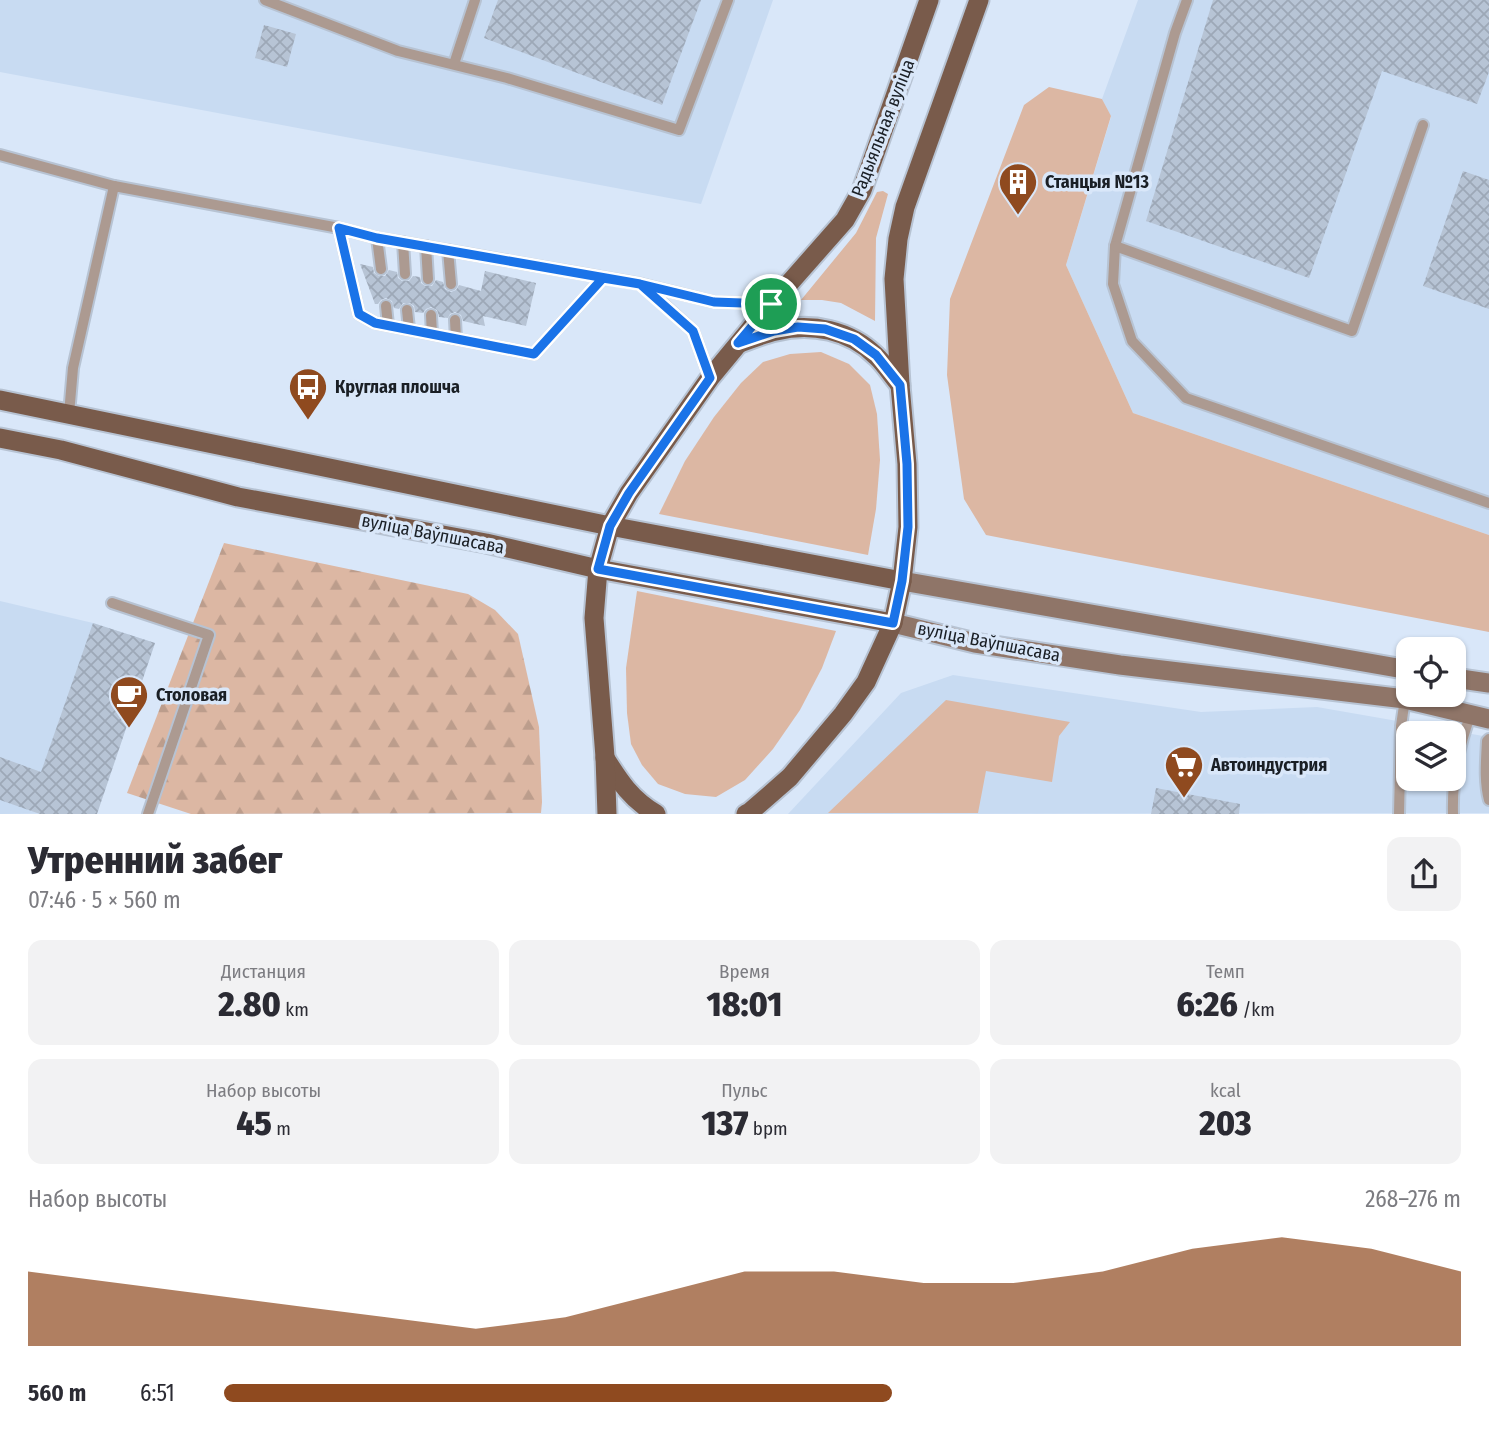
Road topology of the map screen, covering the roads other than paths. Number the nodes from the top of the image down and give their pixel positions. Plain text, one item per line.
1 (265, 0) edge
2 (475, 0) edge
3 (727, 0) edge
4 (929, 0) edge
5 (979, 0) edge
6 (1187, 0) edge
7 (454, 64) junction
8 (1423, 125) dead end
9 (0, 155) edge
10 (114, 186) junction
11 (339, 228) junction
12 (377, 238) junction
13 (403, 242) junction
14 (426, 246) junction
15 (1115, 246) junction
16 (448, 250) junction
17 (381, 269) dead end
18 (405, 274) dead end
19 (603, 278) junction
20 (428, 279) dead end
21 (451, 284) dead end
22 (640, 284) junction
23 (771, 304) junction
24 (386, 306) dead end
25 (407, 310) dead end
26 (430, 315) dead end
27 (455, 320) dead end
28 (388, 325) junction
29 (409, 329) junction
30 (432, 334) junction
31 (456, 339) junction
32 (738, 343) junction
33 (710, 378) junction
34 (900, 385) junction
35 (0, 400) edge
36 (69, 414) junction
37 (0, 438) edge
38 (1489, 503) edge
39 (610, 526) junction
40 (598, 569) junction
41 (902, 581) junction
42 (112, 603) dead end
43 (893, 623) junction
44 (1396, 668) edge
45 (1466, 680) edge
46 (1489, 684) edge
47 (1396, 698) edge
48 (1404, 707) edge
49 (1440, 707) edge
50 (1480, 716) edge
51 (1489, 739) edge
52 (605, 757) junction
53 (1489, 800) edge
54 (749, 813) edge
55 (148, 814) edge
56 (607, 814) edge
57 (656, 814) edge
58 (1399, 814) edge
59 (1453, 814) edge

1 - 7 lane
2 - 7 lane
3 - 7 lane
4 - 23 main road, Радыяльная вуліца
5 - 34 main road
6 - 15 lane
8 - 15 lane
9 - 10 lane
10 - 11 lane
10 - 36 lane
11 - 12 lane
11 - 28 lane
12 - 13 lane
12 - 17 lane
13 - 14 lane
13 - 18 lane
14 - 16 lane
14 - 20 lane
15 - 38 lane
16 - 19 lane
16 - 21 lane
19 - 22 lane
19 - 31 lane
22 - 23 lane
22 - 33 lane
23 - 32 main road, Радыяльная вуліца
24 - 28 lane
25 - 29 lane
26 - 30 lane
27 - 31 lane
28 - 29 lane
29 - 30 lane
30 - 31 lane
32 - 33 main road, Радыяльная вуліца
32 - 34 main road
33 - 39 main road, Радыяльная вуліца
34 - 41 main road
35 - 36 main road
36 - 39 main road
37 - 40 main road, вуліца Ваўпшасава
39 - 40 main road, Радыяльная вуліца
39 - 41 main road
40 - 43 main road, вуліца Ваўпшасава
40 - 52 main road, Радыяльная вуліца
41 - 43 main road
41 - 44 main road
42 - 55 lane
43 - 47 main road, вуліца Ваўпшасава
43 - 54 main road
45 - 46 main road
48 - 58 lane
49 - 50 main road, вуліца Ваўпшасава
50 - 59 lane
51 - 53 lane
52 - 56 main road
52 - 57 main road

